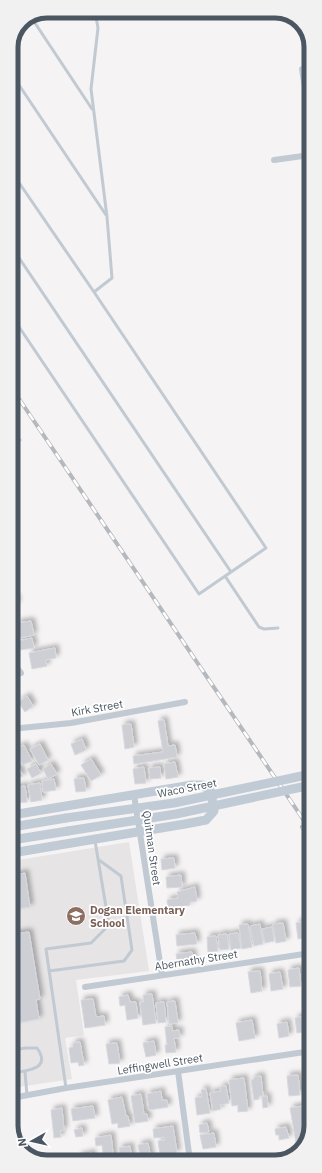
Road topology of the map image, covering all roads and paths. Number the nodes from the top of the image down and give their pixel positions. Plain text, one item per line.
1 (96, 18) edge
2 (34, 21) edge
3 (304, 68) edge
4 (304, 82) edge
5 (18, 84) edge
6 (93, 110) junction
7 (304, 156) edge
8 (274, 160) dead end
9 (18, 181) edge
10 (107, 217) junction
11 (18, 256) edge
12 (94, 292) junction
13 (18, 325) edge
14 (231, 572) junction
15 (226, 576) junction
16 (278, 628) dead end
17 (18, 669) edge
18 (21, 673) dead end
19 (185, 702) dead end
20 (18, 728) edge
21 (304, 775) edge
22 (304, 787) edge
23 (134, 795) junction
24 (18, 814) edge
25 (18, 826) edge
26 (140, 831) junction
27 (18, 839) edge
28 (95, 839) junction
29 (18, 852) edge
30 (98, 860) junction
31 (304, 954) edge
32 (49, 971) junction
33 (162, 975) junction
34 (85, 987) dead end
35 (18, 1049) edge
36 (304, 1053) edge
37 (178, 1071) junction
38 (18, 1072) edge
39 (24, 1072) junction
40 (66, 1088) junction
41 (27, 1095) junction
42 (18, 1097) edge
43 (189, 1155) edge

1 - 6 lane
2 - 6 lane
3 - 4 street
5 - 10 lane
6 - 10 lane
7 - 8 street
9 - 12 lane
10 - 12 lane
11 - 14 lane
12 - 14 lane
13 - 15 lane
14 - 15 lane
15 - 16 lane
17 - 18 street
19 - 20 street, Kirk Street
21 - 25 main road, Waco Street, bridge
22 - 27 main road, Waco Street, bridge
23 - 24 main road
23 - 26 street, Quitman Street
23 - 26 main road
26 - 28 main road
26 - 33 street, Quitman Street
28 - 29 main road
28 - 30 lane
30 - 32 lane
30 - 32 lane
31 - 33 street, Abernathy Street
32 - 40 lane
33 - 34 street, Abernathy Street
35 - 39 lane
36 - 37 street, Leffingwell Street
37 - 40 street, Leffingwell Street
37 - 43 street
38 - 39 lane
39 - 41 lane
40 - 41 street, Leffingwell Street
41 - 42 street, Leffingwell Street

